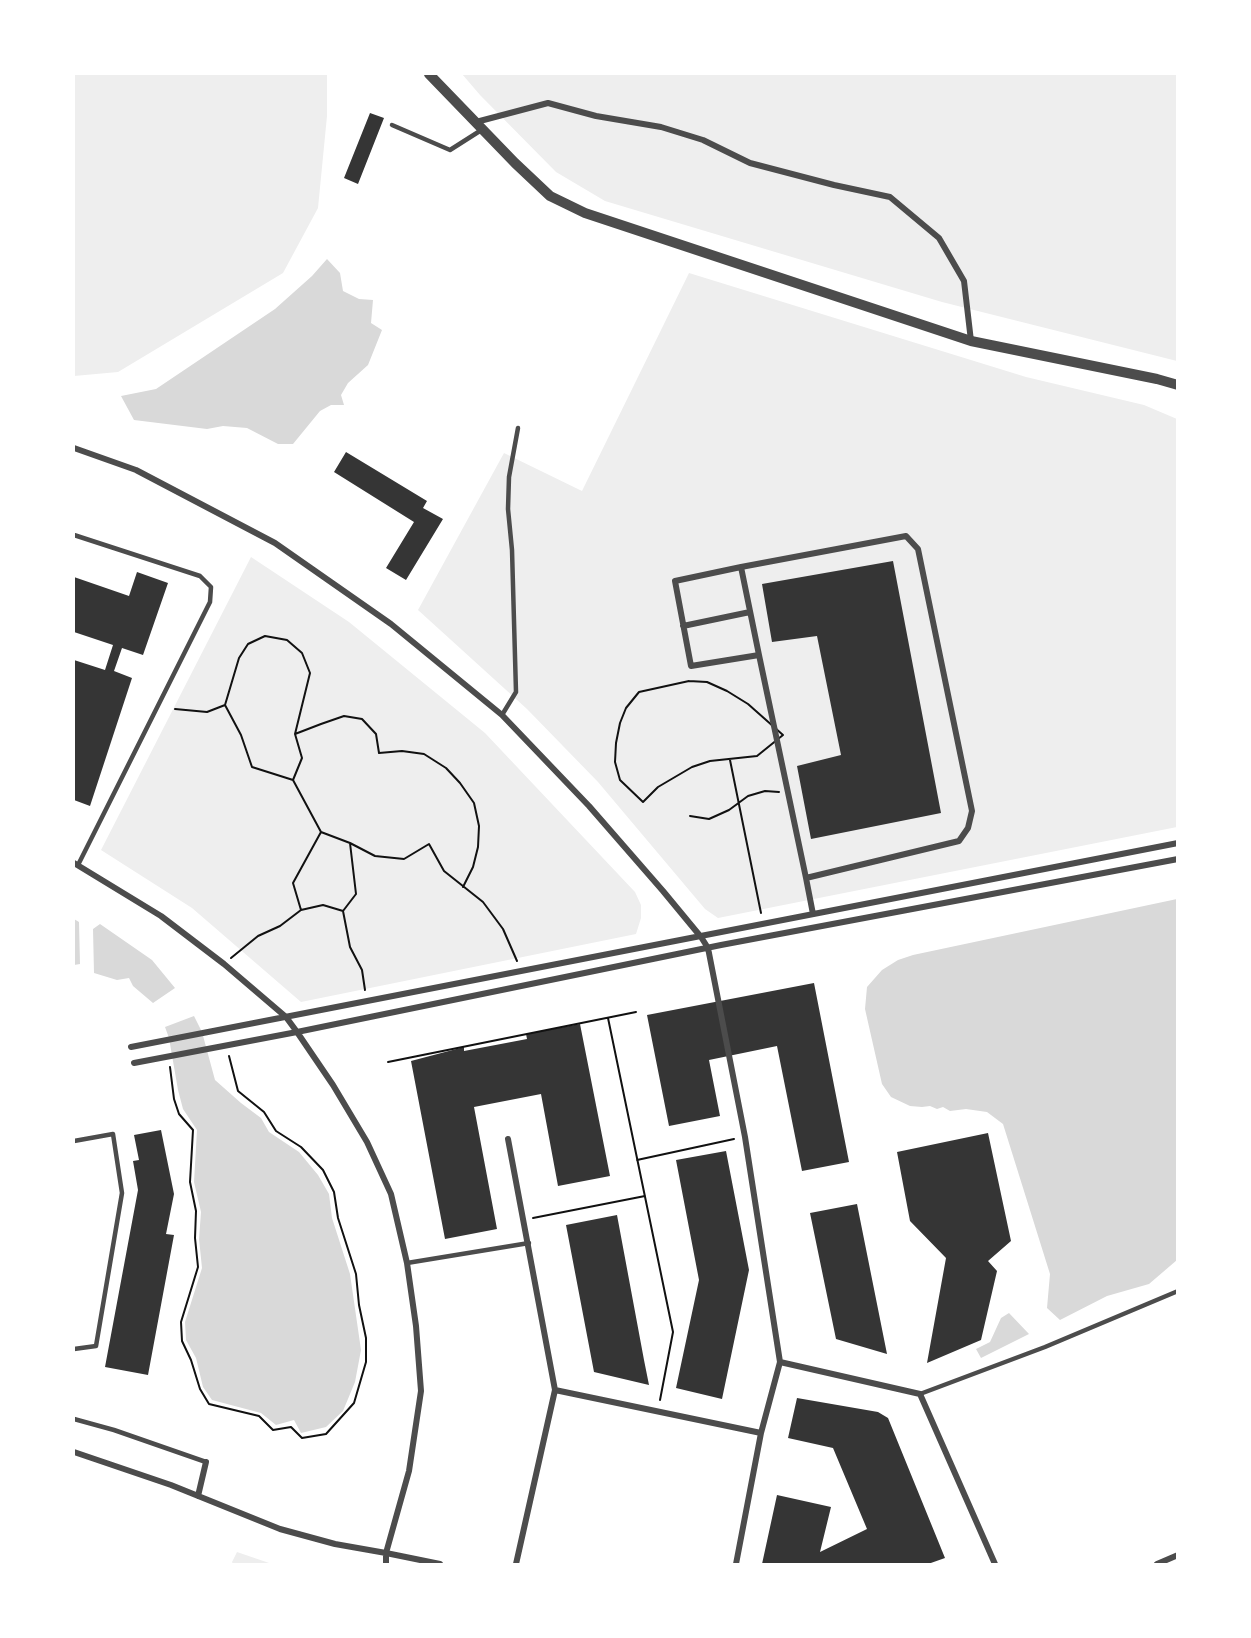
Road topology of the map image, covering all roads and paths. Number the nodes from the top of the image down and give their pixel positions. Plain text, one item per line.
1 (429, 74) edge
2 (392, 125) dead end
3 (480, 126) junction
4 (971, 341) junction
5 (1178, 385) edge
6 (518, 428) dead end
7 (74, 448) edge
8 (74, 535) edge
9 (741, 567) junction
10 (750, 612) junction
11 (683, 626) junction
12 (759, 655) junction
13 (225, 705) junction
14 (175, 709) dead end
15 (502, 715) junction
16 (295, 734) junction
17 (730, 759) junction
18 (292, 780) junction
19 (786, 792) dead end
20 (739, 803) junction
21 (690, 816) dead end
22 (321, 832) junction
23 (350, 843) junction
24 (1178, 843) edge
25 (1178, 859) edge
26 (76, 864) edge
27 (806, 878) junction
28 (463, 887) junction
29 (301, 910) junction
30 (344, 911) junction
31 (813, 915) junction
32 (764, 924) junction
33 (701, 937) junction
34 (708, 948) junction
35 (224, 964) junction
36 (521, 972) junction
37 (368, 1002) junction
38 (636, 1012) dead end
39 (285, 1017) junction
40 (608, 1018) junction
41 (297, 1032) junction
42 (226, 1045) junction
43 (131, 1047) dead end
44 (168, 1056) junction
45 (388, 1062) dead end
46 (135, 1063) dead end
47 (745, 1137) junction
48 (508, 1139) dead end
49 (74, 1141) edge
50 (637, 1160) junction
51 (645, 1196) junction
52 (524, 1220) junction
53 (529, 1243) junction
54 (407, 1263) junction
55 (1178, 1291) edge
56 (74, 1349) edge
57 (780, 1362) junction
58 (555, 1390) junction
59 (920, 1394) junction
60 (658, 1411) junction
61 (74, 1419) edge
62 (761, 1433) junction
63 (74, 1452) edge
64 (206, 1462) joint
65 (198, 1496) junction
66 (386, 1553) junction
67 (1178, 1555) edge
68 (386, 1564) edge
69 (440, 1564) edge
70 (516, 1564) edge
71 (736, 1564) edge
72 (995, 1564) edge
73 (1157, 1564) edge

1 - 3 street
2 - 3 lane
3 - 4 street
3 - 4 street
4 - 5 street
6 - 15 lane
7 - 15 street
8 - 26 lane
9 - 10 street
9 - 11 street
9 - 27 street
10 - 11 street
10 - 12 street
11 - 12 street
12 - 27 street
13 - 14 path
13 - 16 path
13 - 18 path
15 - 33 street
16 - 18 path
16 - 28 path
17 - 17 path
17 - 20 path
18 - 22 path
19 - 20 path
20 - 21 path
20 - 32 path
22 - 23 path
22 - 29 path
23 - 28 path
23 - 30 path
24 - 31 street
25 - 34 street
26 - 35 street
27 - 31 street
28 - 36 path
29 - 30 path
29 - 35 path
30 - 37 path
31 - 32 street
32 - 33 street
33 - 34 street
33 - 36 street
34 - 41 street
34 - 47 street
35 - 39 street
36 - 37 street
37 - 39 street
38 - 40 path
39 - 41 street
39 - 43 street
40 - 45 path
40 - 50 path
41 - 42 street
41 - 54 street
42 - 44 street
42 - 44 path
44 - 46 street
47 - 50 path
47 - 57 street
48 - 52 street
49 - 56 lane
50 - 51 path
51 - 52 path
51 - 60 path
52 - 53 street
53 - 54 lane
53 - 58 street
54 - 66 street
55 - 59 lane
57 - 59 street
57 - 62 street
58 - 60 street
58 - 70 street
59 - 72 street
60 - 62 street
61 - 64 lane
62 - 71 street
63 - 65 street
64 - 65 street
65 - 66 street
66 - 68 street
66 - 69 street
67 - 73 street

